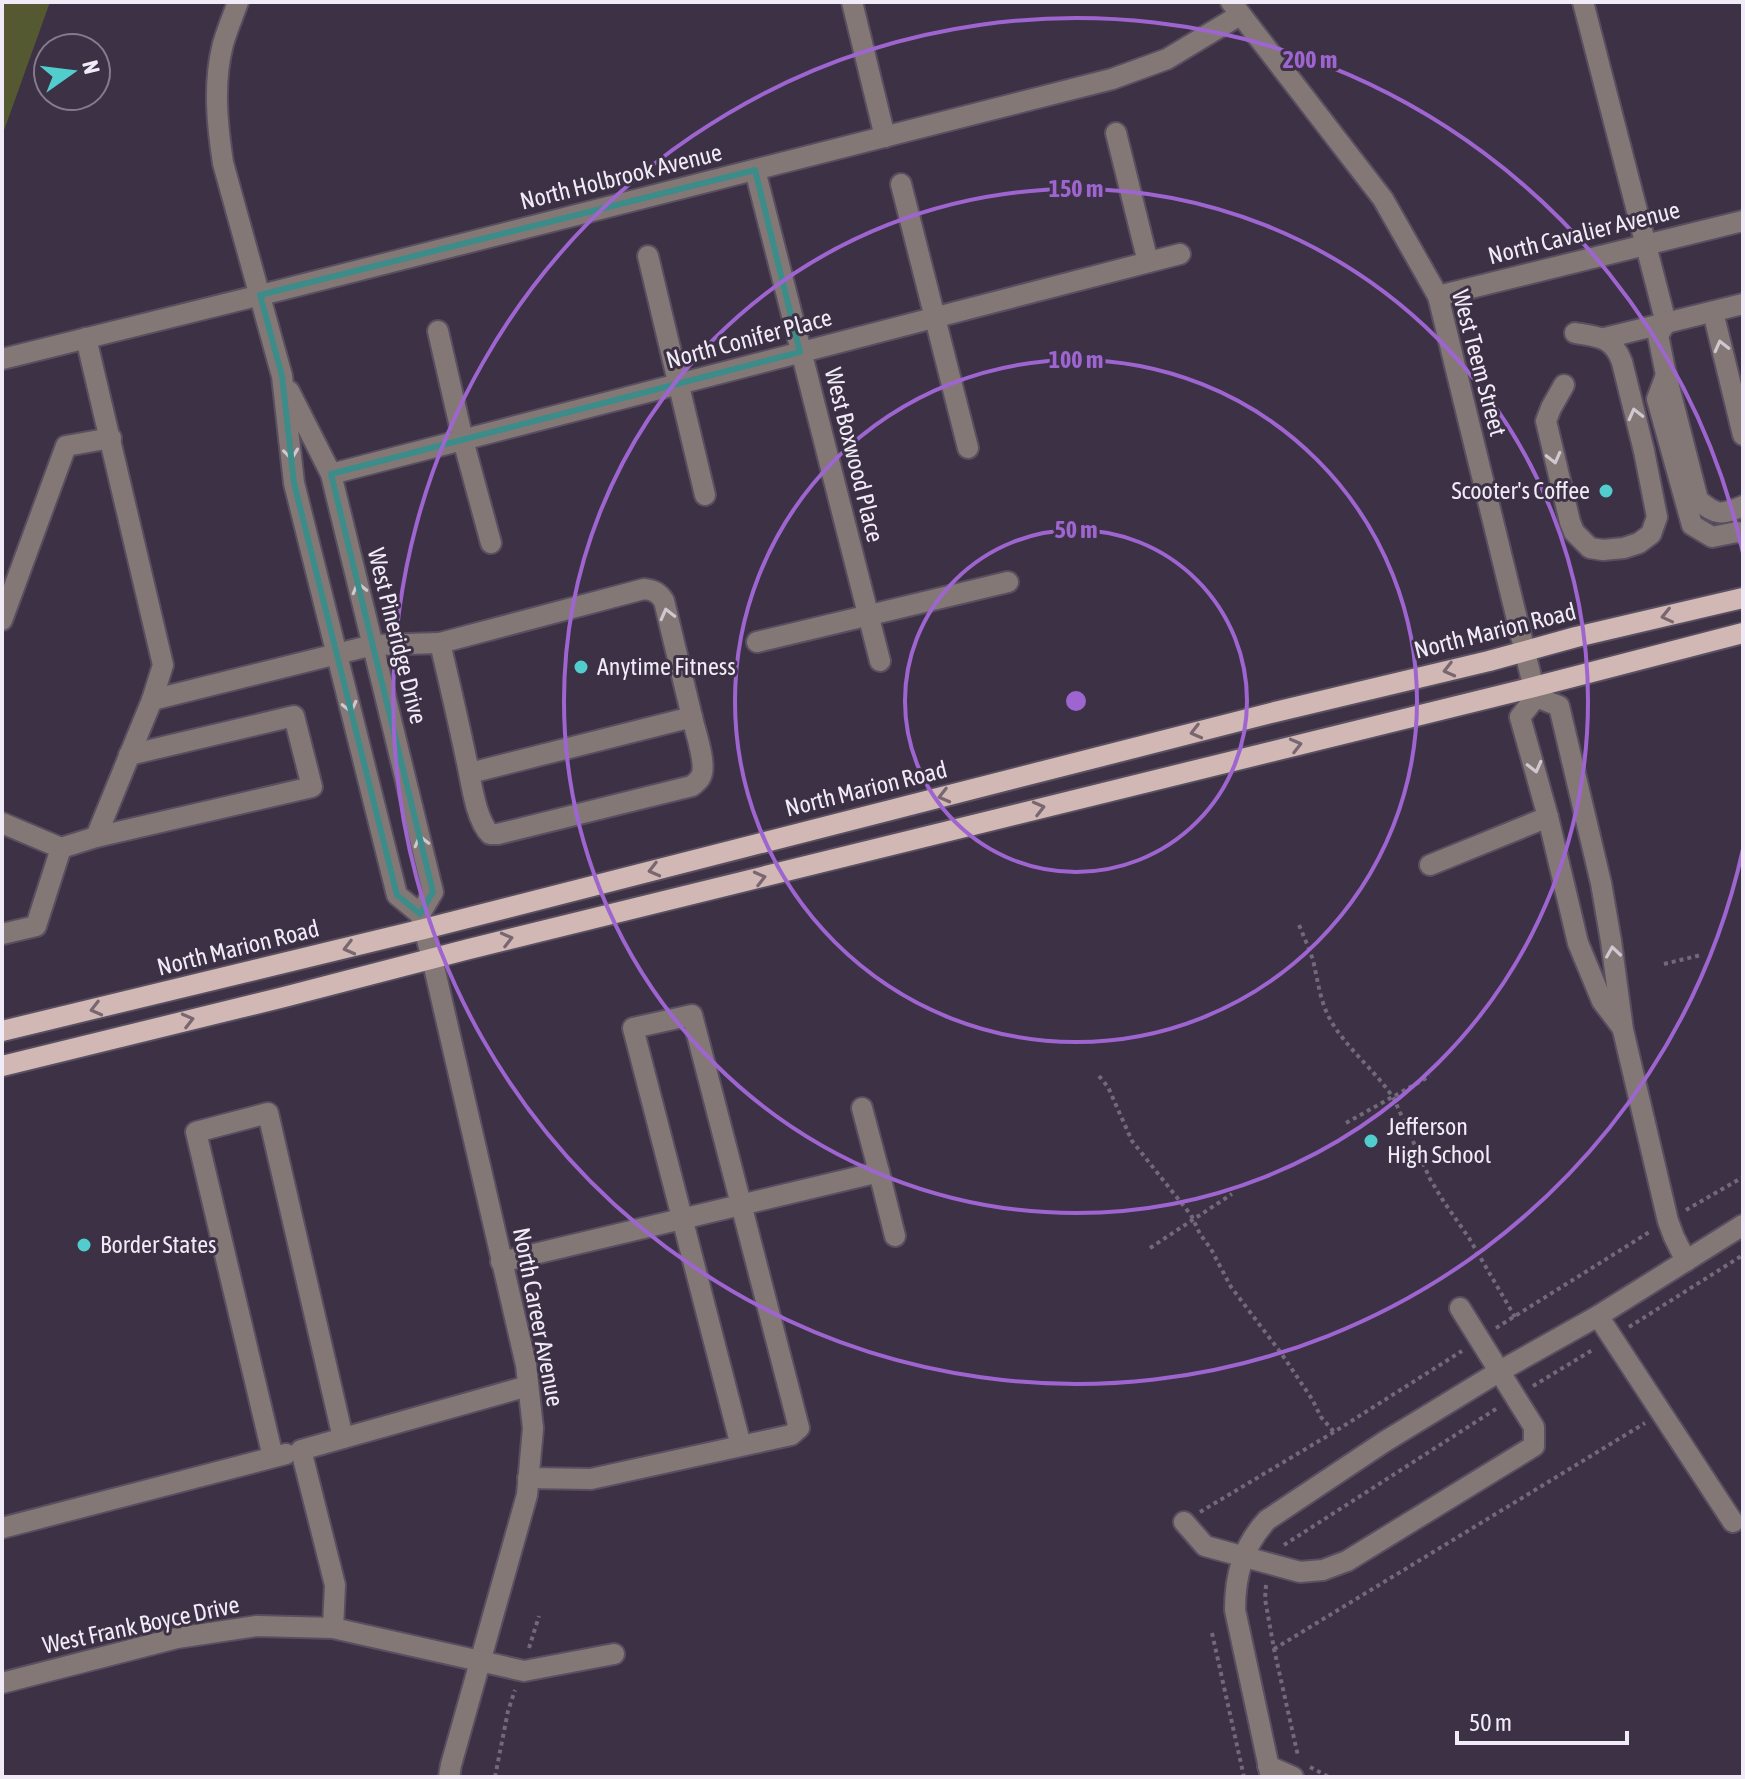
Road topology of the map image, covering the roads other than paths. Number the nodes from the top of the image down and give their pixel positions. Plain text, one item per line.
1 (238, 2) edge
2 (852, 2) edge
3 (1583, 2) edge
4 (1236, 8) edge
5 (1116, 133) dead end
6 (885, 137) junction
7 (755, 170) junction
8 (901, 184) dead end
9 (1743, 221) edge
10 (1646, 245) junction
11 (1180, 254) dead end
12 (648, 256) dead end
13 (1148, 262) junction
14 (260, 295) junction
15 (1438, 296) junction
16 (1743, 304) edge
17 (1713, 312) junction
18 (935, 317) junction
19 (1666, 323) junction
20 (438, 331) dead end
21 (1575, 333) dead end
22 (86, 338) junction
23 (1605, 338) junction
24 (800, 352) junction
25 (2, 359) edge
26 (1666, 375) junction
27 (282, 376) junction
28 (679, 384) junction
29 (1564, 385) dead end
30 (1743, 435) edge
31 (111, 438) junction
32 (463, 440) junction
33 (968, 448) dead end
34 (331, 474) junction
35 (705, 495) dead end
36 (1743, 506) edge
37 (1741, 531) edge
38 (491, 543) dead end
39 (1008, 582) dead end
40 (1743, 598) edge
41 (868, 615) junction
42 (2, 620) edge
43 (1743, 633) edge
44 (757, 642) dead end
45 (440, 643) junction
46 (373, 645) junction
47 (1524, 651) junction
48 (337, 653) junction
49 (880, 661) dead end
50 (1535, 692) junction
51 (152, 700) junction
52 (692, 717) junction
53 (129, 755) junction
54 (470, 773) junction
55 (1548, 817) junction
56 (4, 829) edge
57 (96, 837) junction
58 (61, 848) junction
59 (1430, 865) dead end
60 (422, 922) junction
61 (2, 934) edge
62 (432, 958) junction
63 (1623, 1030) junction
64 (2, 1031) edge
65 (2, 1066) edge
66 (862, 1108) dead end
67 (879, 1172) junction
68 (742, 1206) junction
69 (682, 1220) junction
70 (1743, 1225) edge
71 (895, 1236) dead end
72 (1686, 1261) junction
73 (501, 1262) junction
74 (1460, 1308) dead end
75 (1598, 1316) junction
76 (1500, 1371) junction
77 (528, 1386) junction
78 (343, 1438) junction
79 (741, 1446) junction
80 (301, 1450) junction
81 (273, 1457) junction
82 (528, 1478) junction
83 (1184, 1522) road end
84 (1733, 1522) dead end
85 (2, 1528) edge
86 (1243, 1556) junction
87 (333, 1628) junction
88 (614, 1654) dead end
89 (480, 1660) junction
90 (2, 1683) edge
91 (1269, 1772) edge
92 (449, 1777) edge
93 (1293, 1777) edge

1 - 14 street, West Pineridge Drive
2 - 6 street
3 - 10 street
4 - 6 street, North Holbrook Avenue
4 - 15 street, West Teem Street
5 - 13 street
6 - 7 street, North Holbrook Avenue
7 - 14 street, North Holbrook Avenue
7 - 24 street, West Boxwood Place
8 - 18 street
9 - 10 street, North Cavalier Avenue
10 - 15 street, North Cavalier Avenue
10 - 19 street
11 - 13 street, North Conifer Place
12 - 28 street
13 - 18 street, North Conifer Place
14 - 22 street, North Holbrook Avenue
14 - 27 street, West Pineridge Drive
15 - 47 street, West Teem Street
16 - 17 street
17 - 19 street
30 -> 17 street
18 - 24 street, North Conifer Place
18 - 33 street
19 - 23 street
19 - 26 street
20 - 32 street
21 - 23 street
22 - 25 street, North Holbrook Avenue
22 - 31 street
29 -> 23 street
24 - 28 street, North Conifer Place
24 - 41 street, West Boxwood Place
26 - 36 street
26 - 37 street
27 - 34 street, West Pineridge Drive
27 -> 48 street, West Pineridge Drive
28 - 32 street, North Conifer Place
28 - 35 street
31 - 42 street
31 - 51 street
32 - 34 street, North Conifer Place
32 - 38 street
46 -> 34 street, West Pineridge Drive
39 - 41 street
40 -> 47 main road, North Marion Road
41 - 44 street
41 - 49 street, West Boxwood Place
43 - 50 main road
45 - 46 street
52 -> 45 street
45 - 54 street
46 - 48 street
60 -> 46 street, West Pineridge Drive
47 - 50 street, West Teem Street
47 -> 60 main road, North Marion Road
48 - 51 street
48 -> 60 street, West Pineridge Drive
50 -> 55 street
62 -> 50 main road
63 -> 50 street
51 - 53 street
52 - 54 street
52 - 54 street
53 - 57 street
53 - 57 street
55 - 59 street
55 - 63 street
56 - 58 street
57 - 58 street
58 - 61 street
60 - 62 street, North Career Avenue
60 -> 64 main road, North Marion Road
65 -> 62 main road
62 - 73 street, North Career Avenue
63 - 72 street
66 - 67 street
67 - 68 street
67 - 71 street
68 - 69 street
68 - 69 street
68 - 79 street
69 - 73 street
69 - 79 street
70 - 72 street
72 - 75 street
73 - 77 street, North Career Avenue
74 - 76 street
75 - 76 street
75 - 84 street
76 - 86 street
76 - 86 street
77 - 78 street
77 - 82 street, North Career Avenue
78 - 80 street
78 - 81 street
79 - 82 street
80 - 81 street
80 - 87 street
81 - 85 street
82 - 89 street, North Career Avenue
83 - 86 street
86 - 91 street
87 - 89 street, West Frank Boyce Drive
87 - 90 street, West Frank Boyce Drive
88 - 89 street, West Frank Boyce Drive
89 - 92 street, North Career Avenue
91 - 93 street

